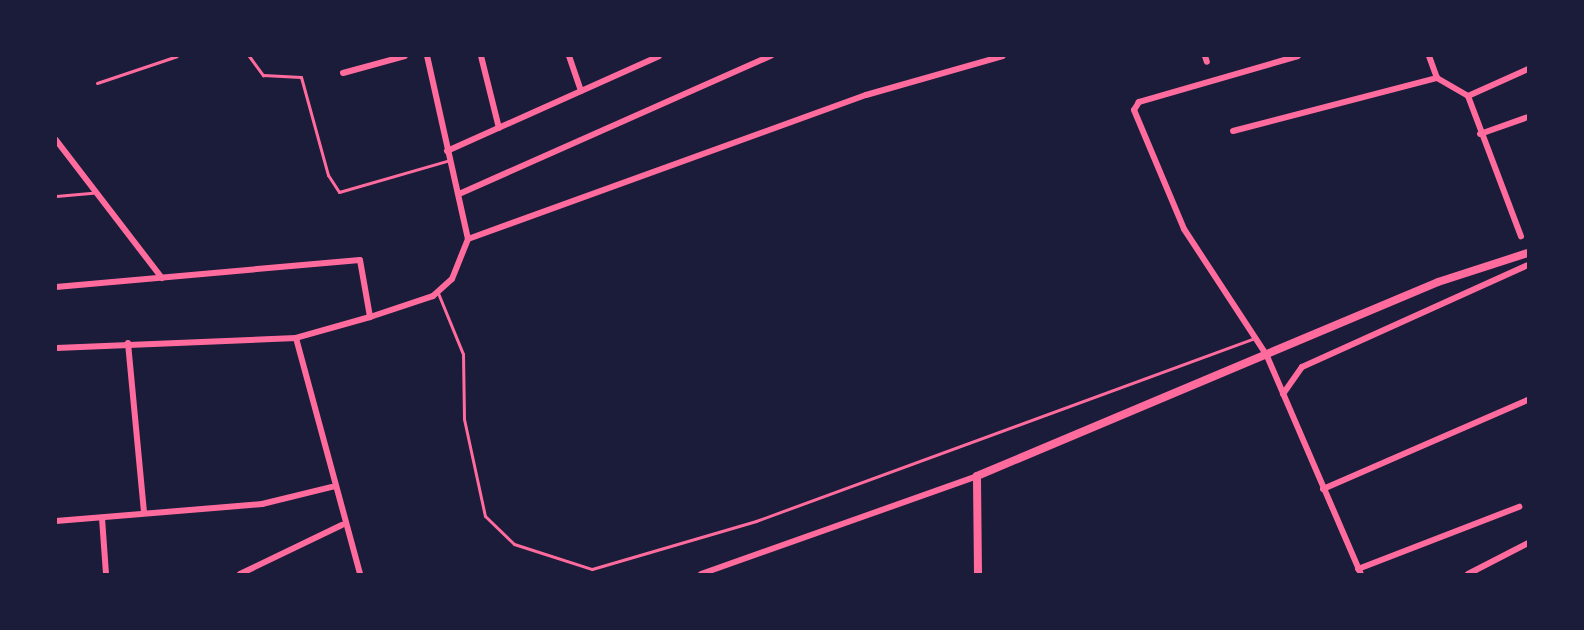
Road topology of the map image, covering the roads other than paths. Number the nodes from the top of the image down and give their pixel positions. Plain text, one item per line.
1 (177, 56) edge
2 (249, 56) edge
3 (405, 56) edge
4 (427, 56) edge
5 (481, 56) edge
6 (569, 56) edge
7 (659, 56) edge
8 (771, 56) edge
9 (1003, 56) edge
10 (1298, 56) edge
11 (1429, 56) edge
12 (1277, 58) edge
13 (1528, 69) edge
14 (343, 74) dead end
15 (1437, 78) junction
16 (97, 83) dead end
17 (581, 91) junction
18 (1468, 96) junction
19 (1528, 117) edge
20 (499, 128) junction
21 (1233, 131) dead end
22 (1480, 134) junction
23 (56, 140) edge
24 (447, 151) junction
25 (450, 160) junction
26 (93, 193) junction
27 (459, 194) junction
28 (56, 196) edge
29 (1521, 236) dead end
30 (468, 239) junction
31 (1528, 253) edge
32 (1528, 265) edge
33 (162, 278) junction
34 (56, 287) edge
35 (438, 292) junction
36 (370, 317) junction
37 (1254, 338) junction
38 (296, 339) junction
39 (128, 343) junction
40 (56, 348) edge
41 (1267, 356) junction
42 (1283, 394) junction
43 (1528, 400) edge
44 (976, 476) junction
45 (332, 487) junction
46 (1323, 489) junction
47 (1519, 507) dead end
48 (144, 512) junction
49 (102, 518) junction
50 (56, 521) edge
51 (342, 525) junction
52 (1528, 543) edge
53 (1360, 572) edge
54 (106, 574) edge
55 (240, 574) edge
56 (360, 574) edge
57 (701, 574) edge
58 (978, 574) edge
59 (1468, 574) edge

1 - 16 lane
2 - 25 lane
3 - 14 street
4 - 24 street
5 - 20 street
6 - 17 street
7 - 17 street
8 - 27 street
9 - 30 street
10 - 12 street
11 - 15 street
12 - 37 street
13 - 18 street
15 - 18 street
15 - 21 street
17 - 20 street
18 - 22 street
19 - 22 street
20 - 24 street
22 - 29 street
23 - 26 street
24 - 25 street
25 - 27 street
26 - 28 lane
26 - 33 street
27 - 30 street
30 - 35 street
31 - 41 street
32 - 42 street
33 - 34 street
33 - 36 street
35 - 36 street
35 - 37 lane
36 - 38 street
37 - 41 street
38 - 39 street
38 - 45 street
39 - 40 street
39 - 48 street
41 - 42 street
41 - 44 street
42 - 46 street
43 - 46 street
44 - 57 street
44 - 58 street
45 - 48 street
45 - 51 street
46 - 53 street
47 - 53 street
48 - 49 street
49 - 50 street
49 - 54 street
51 - 55 street
51 - 56 street
52 - 59 street

